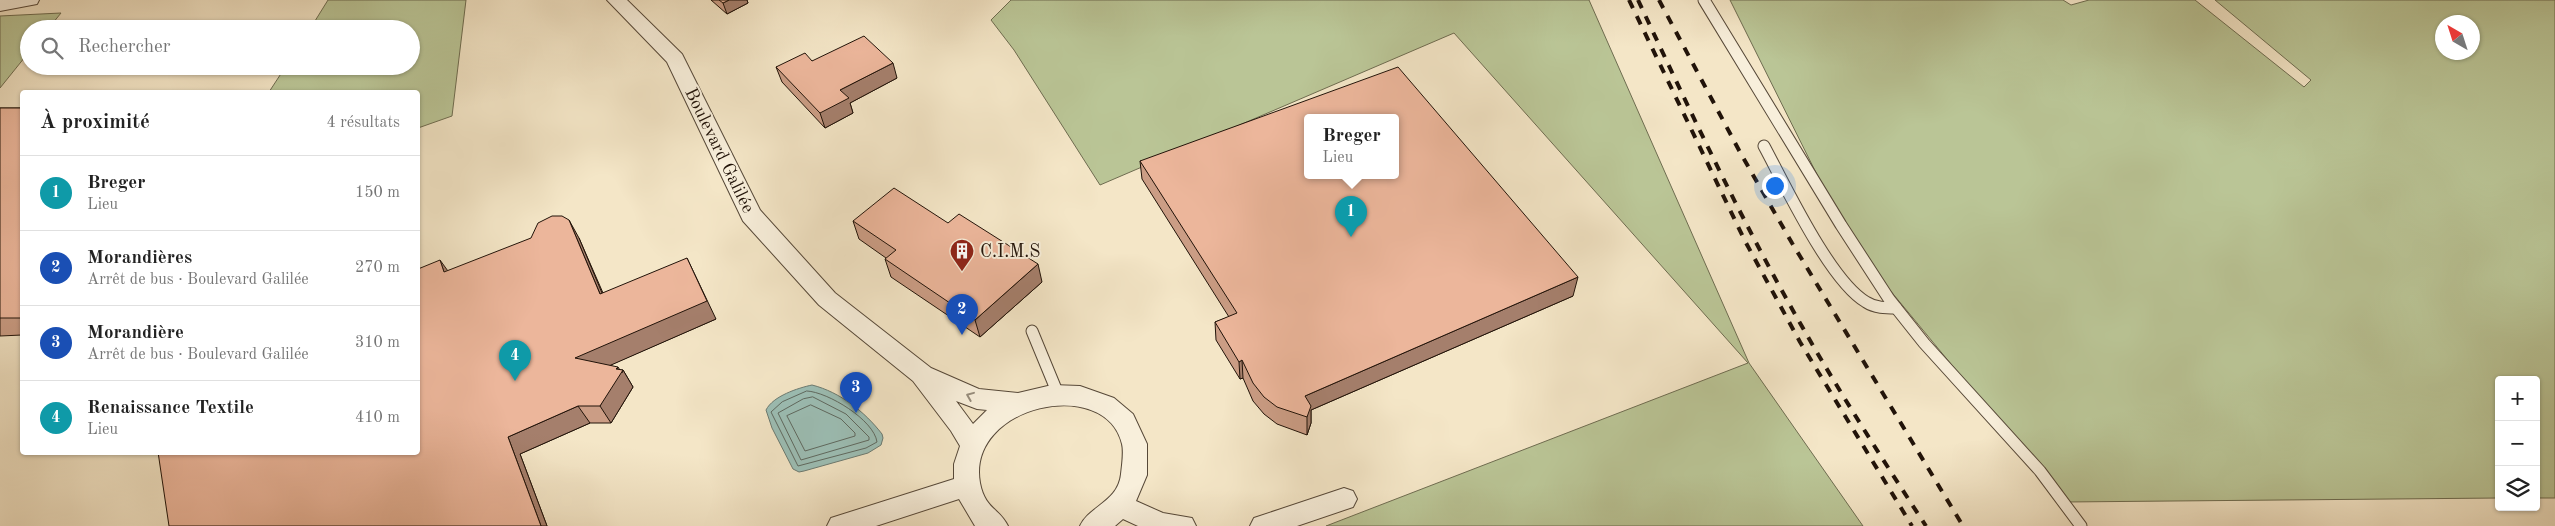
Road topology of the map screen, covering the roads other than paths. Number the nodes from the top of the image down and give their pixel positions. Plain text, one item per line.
1 (30, 0) edge
2 (616, 0) edge
3 (1704, 0) edge
4 (0, 5) edge
5 (1764, 146) dead end
6 (1896, 308) junction
7 (1032, 331) dead end
8 (921, 374) junction
9 (1058, 394) junction
10 (1018, 402) junction
11 (972, 445) junction
12 (966, 486) junction
13 (1344, 499) dead end
14 (1119, 506) junction
15 (993, 525) edge
16 (840, 526) edge
17 (1093, 526) edge
18 (1183, 526) edge
19 (1263, 526) edge
20 (2081, 526) edge

1 - 4 street
2 - 8 street, Boulevard Galilée
3 - 6 lane
5 - 6 lane
6 - 20 lane
7 - 9 lane
10 -> 8 street, Boulevard Galilée
8 - 11 street, Boulevard Galilée
9 - 10 street
9 - 14 street
10 - 11 street
11 - 12 street
12 - 15 street
12 - 16 street
13 - 19 street
14 - 17 street
14 - 18 street

